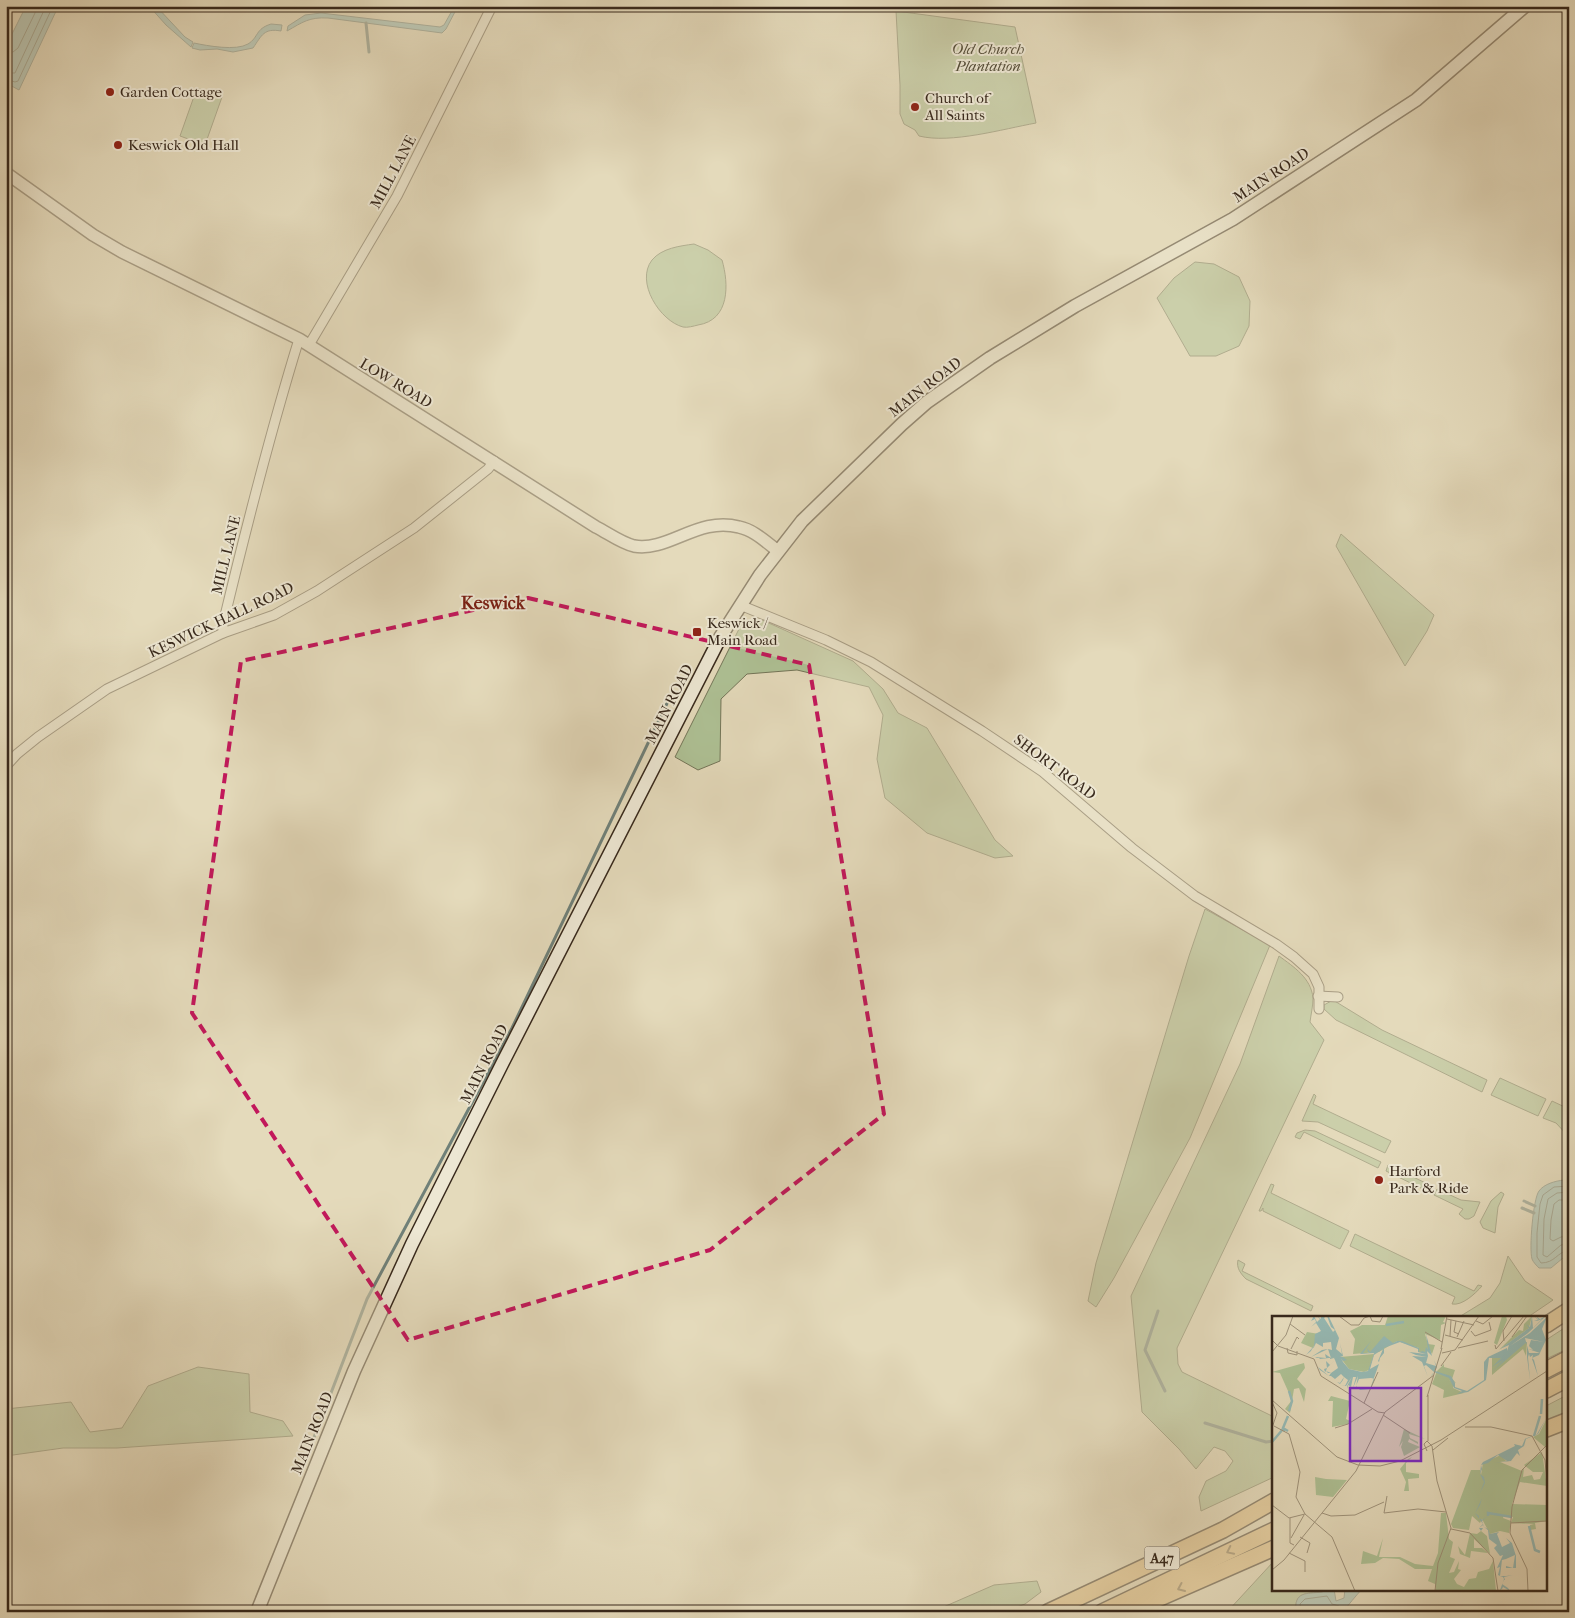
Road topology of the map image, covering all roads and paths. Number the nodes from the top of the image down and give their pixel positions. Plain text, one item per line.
1 (492, 6) edge
2 (1525, 6) edge
3 (6, 173) edge
4 (298, 339) junction
5 (309, 345) junction
6 (494, 461) junction
7 (778, 551) junction
8 (740, 605) junction
9 (223, 633) junction
10 (6, 766) edge
11 (1318, 996) junction
12 (1338, 997) dead end
13 (1319, 1009) dead end
14 (1569, 1310) edge
15 (1548, 1324) edge
16 (1569, 1358) edge
17 (1548, 1369) edge
18 (1569, 1378) edge
19 (1548, 1389) edge
20 (1569, 1420) edge
21 (1548, 1428) edge
22 (1272, 1502) edge
23 (1272, 1511) edge
24 (1272, 1531) edge
25 (1272, 1549) edge
26 (257, 1612) edge
27 (1048, 1612) edge
28 (1102, 1612) edge
29 (1128, 1612) edge

1 - 5 street, MILL LANE
2 - 7 main road, MAIN ROAD
3 - 4 street, LOW ROAD
4 - 5 street, LOW ROAD
4 - 9 street, MILL LANE
5 - 6 street, LOW ROAD
6 - 7 street, LOW ROAD
6 - 9 street, KESWICK HALL ROAD
7 - 8 main road, MAIN ROAD
8 - 11 street, SHORT ROAD
8 - 26 main road, MAIN ROAD
9 - 10 street, KESWICK HALL ROAD
11 - 12 street
11 - 13 street, SHORT ROAD
14 - 15 highway
16 - 17 highway
18 - 19 highway
20 - 21 highway
22 - 27 highway, A47
23 - 27 highway, A47
24 -> 28 highway, A47
25 -> 29 highway, A47

